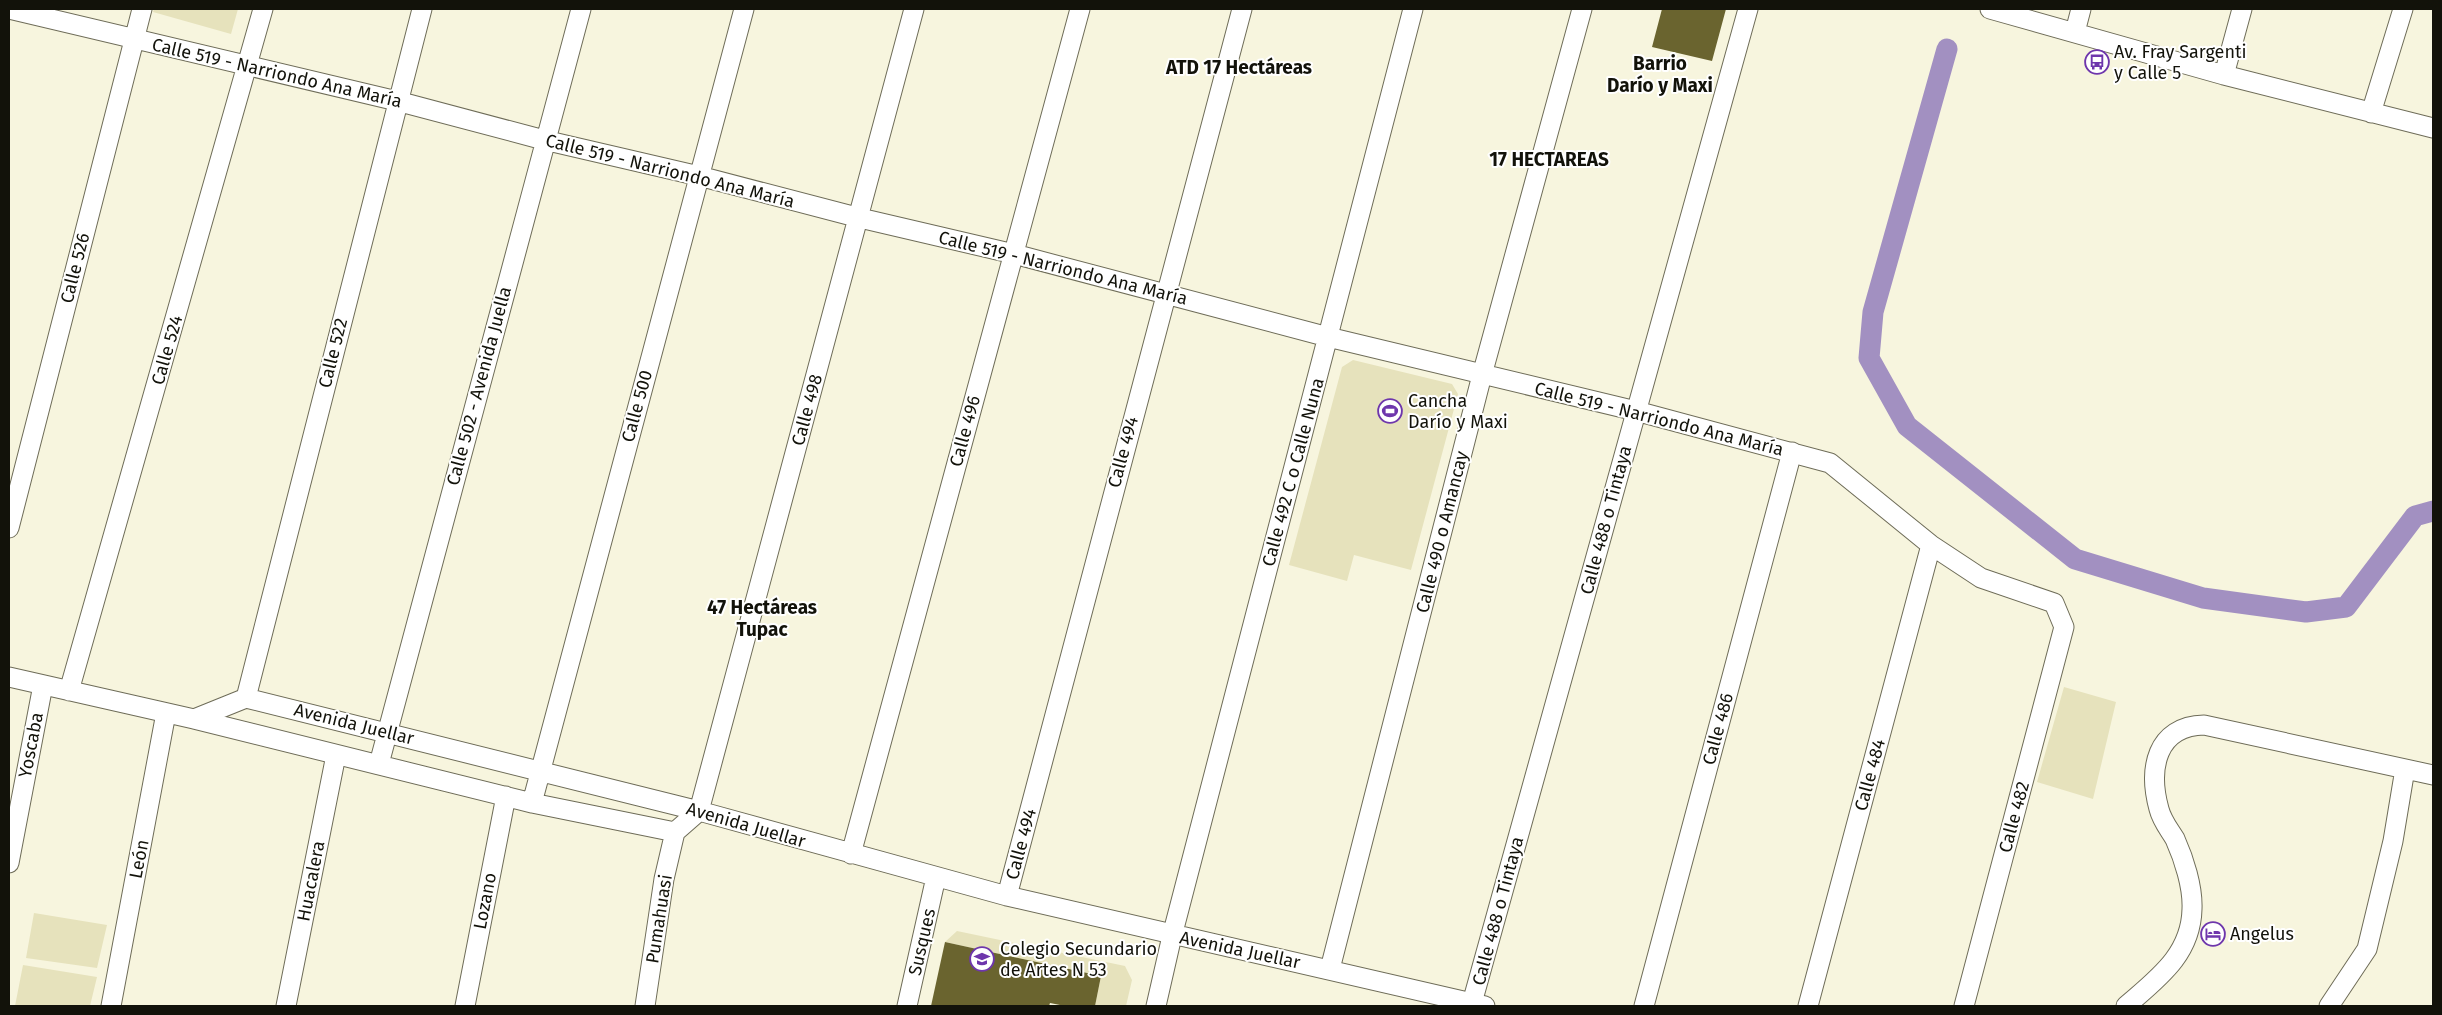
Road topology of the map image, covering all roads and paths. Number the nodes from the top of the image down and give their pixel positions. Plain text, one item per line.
1 (9, 9) edge
2 (142, 9) edge
3 (263, 9) edge
4 (422, 9) edge
5 (581, 9) edge
6 (744, 9) edge
7 (914, 9) edge
8 (1080, 9) edge
9 (1242, 9) edge
10 (1413, 9) edge
11 (1582, 9) edge
12 (1748, 9) edge
13 (1990, 9) edge
14 (2081, 9) edge
15 (2242, 9) edge
16 (2403, 9) edge
17 (2075, 32) junction
18 (134, 40) junction
19 (247, 67) junction
20 (2224, 75) junction
21 (397, 101) junction
22 (2371, 113) junction
23 (2433, 128) edge
24 (544, 140) junction
25 (699, 176) junction
26 (860, 218) junction
27 (1014, 254) junction
28 (1165, 294) junction
29 (1328, 337) junction
30 (1482, 375) junction
31 (1636, 411) junction
32 (1792, 452) junction
33 (9, 528) edge
34 (1931, 545) junction
35 (2064, 627) joint
36 (9, 678) edge
37 (43, 685) junction
38 (70, 691) junction
39 (246, 698) junction
40 (166, 713) junction
41 (194, 719) junction
42 (387, 732) junction
43 (336, 755) junction
44 (379, 764) junction
45 (2405, 769) junction
46 (539, 770) junction
47 (2433, 775) edge
48 (506, 796) junction
49 (532, 802) junction
50 (699, 811) junction
51 (675, 832) junction
52 (851, 854) junction
53 (9, 863) edge
54 (936, 877) junction
55 (1007, 896) junction
56 (1172, 936) junction
57 (1330, 969) junction
58 (1431, 1000) edge
59 (1479, 1005) edge
60 (111, 1006) edge
61 (286, 1006) edge
62 (465, 1006) edge
63 (645, 1006) edge
64 (907, 1006) edge
65 (1156, 1006) edge
66 (1644, 1006) edge
67 (1808, 1006) edge
68 (1964, 1006) edge
69 (2126, 1006) edge
70 (2328, 1006) edge

1 - 18 street, Calle 519 - Narriondo Ana María
2 - 18 street, Calle 526
3 - 19 street, Calle 524
4 - 21 street, Calle 522
5 - 24 street, Calle 502 - Avenida Juella
6 - 25 street, Calle 500
7 - 26 street, Calle 498
8 - 27 street, Calle 496
9 - 28 street, Calle 494
10 - 29 street, Calle 492 C o Calle Nuna
11 - 30 street, Calle 490 o Amancay
12 - 31 street, Calle 488 o Tintaya
13 - 17 street
14 - 17 street
15 - 20 street
16 - 22 street
17 - 20 street
18 - 19 street, Calle 519 - Narriondo Ana María
18 - 33 street, Calle 526
19 - 21 street, Calle 519 - Narriondo Ana María
19 - 38 street, Calle 524
20 - 22 street
21 - 24 street, Calle 519 - Narriondo Ana María
21 - 39 street, Calle 522
22 - 23 street
24 - 25 street, Calle 519 - Narriondo Ana María
24 - 42 street, Calle 502 - Avenida Juella
25 - 26 street, Calle 519 - Narriondo Ana María
25 - 46 street, Calle 500
26 - 27 street, Calle 519 - Narriondo Ana María
26 - 50 street, Calle 498
27 - 28 street, Calle 519 - Narriondo Ana María
27 - 52 street, Calle 496
28 - 29 street, Calle 519 - Narriondo Ana María
28 - 55 street, Calle 494
29 - 30 street, Calle 519 - Narriondo Ana María
29 - 56 street, Calle 492 C o Calle Nuna
30 - 31 street, Calle 519 - Narriondo Ana María
30 - 57 street, Calle 490 o Amancay
31 - 32 street, Calle 519 - Narriondo Ana María
31 - 59 street, Calle 488 o Tintaya
32 - 34 street, Calle 519 - Narriondo Ana María
32 - 66 street, Calle 486
34 - 35 street, Calle 519 - Narriondo Ana María
34 - 67 street, Calle 484
35 - 68 street, Calle 482
36 - 37 street
37 - 38 street
37 - 53 street, Yoscaba
38 - 40 street
39 - 41 street
39 - 42 street, Avenida Juellar
40 - 41 street
40 - 60 street, León
41 - 43 street
42 - 44 street, Calle 502 - Avenida Juella
42 - 46 street, Avenida Juellar
43 - 44 street
43 - 61 street, Huacalera
44 - 48 street
45 - 47 street
45 - 69 street
45 - 70 street
46 - 49 street, Calle 500
46 - 50 street, Avenida Juellar
48 - 49 street
48 - 62 street, Lozano
49 - 51 street
50 - 51 street
50 - 52 street, Avenida Juellar
51 - 63 street, Pumahuasi
52 - 54 street, Avenida Juellar
54 - 55 street, Avenida Juellar
54 - 64 street, Susques
55 - 56 street, Avenida Juellar
56 - 57 street, Avenida Juellar
56 - 65 street, Calle 492 C o Calle Nuna
57 - 58 street, Avenida Juellar
58 - 59 street, Avenida Juellar

